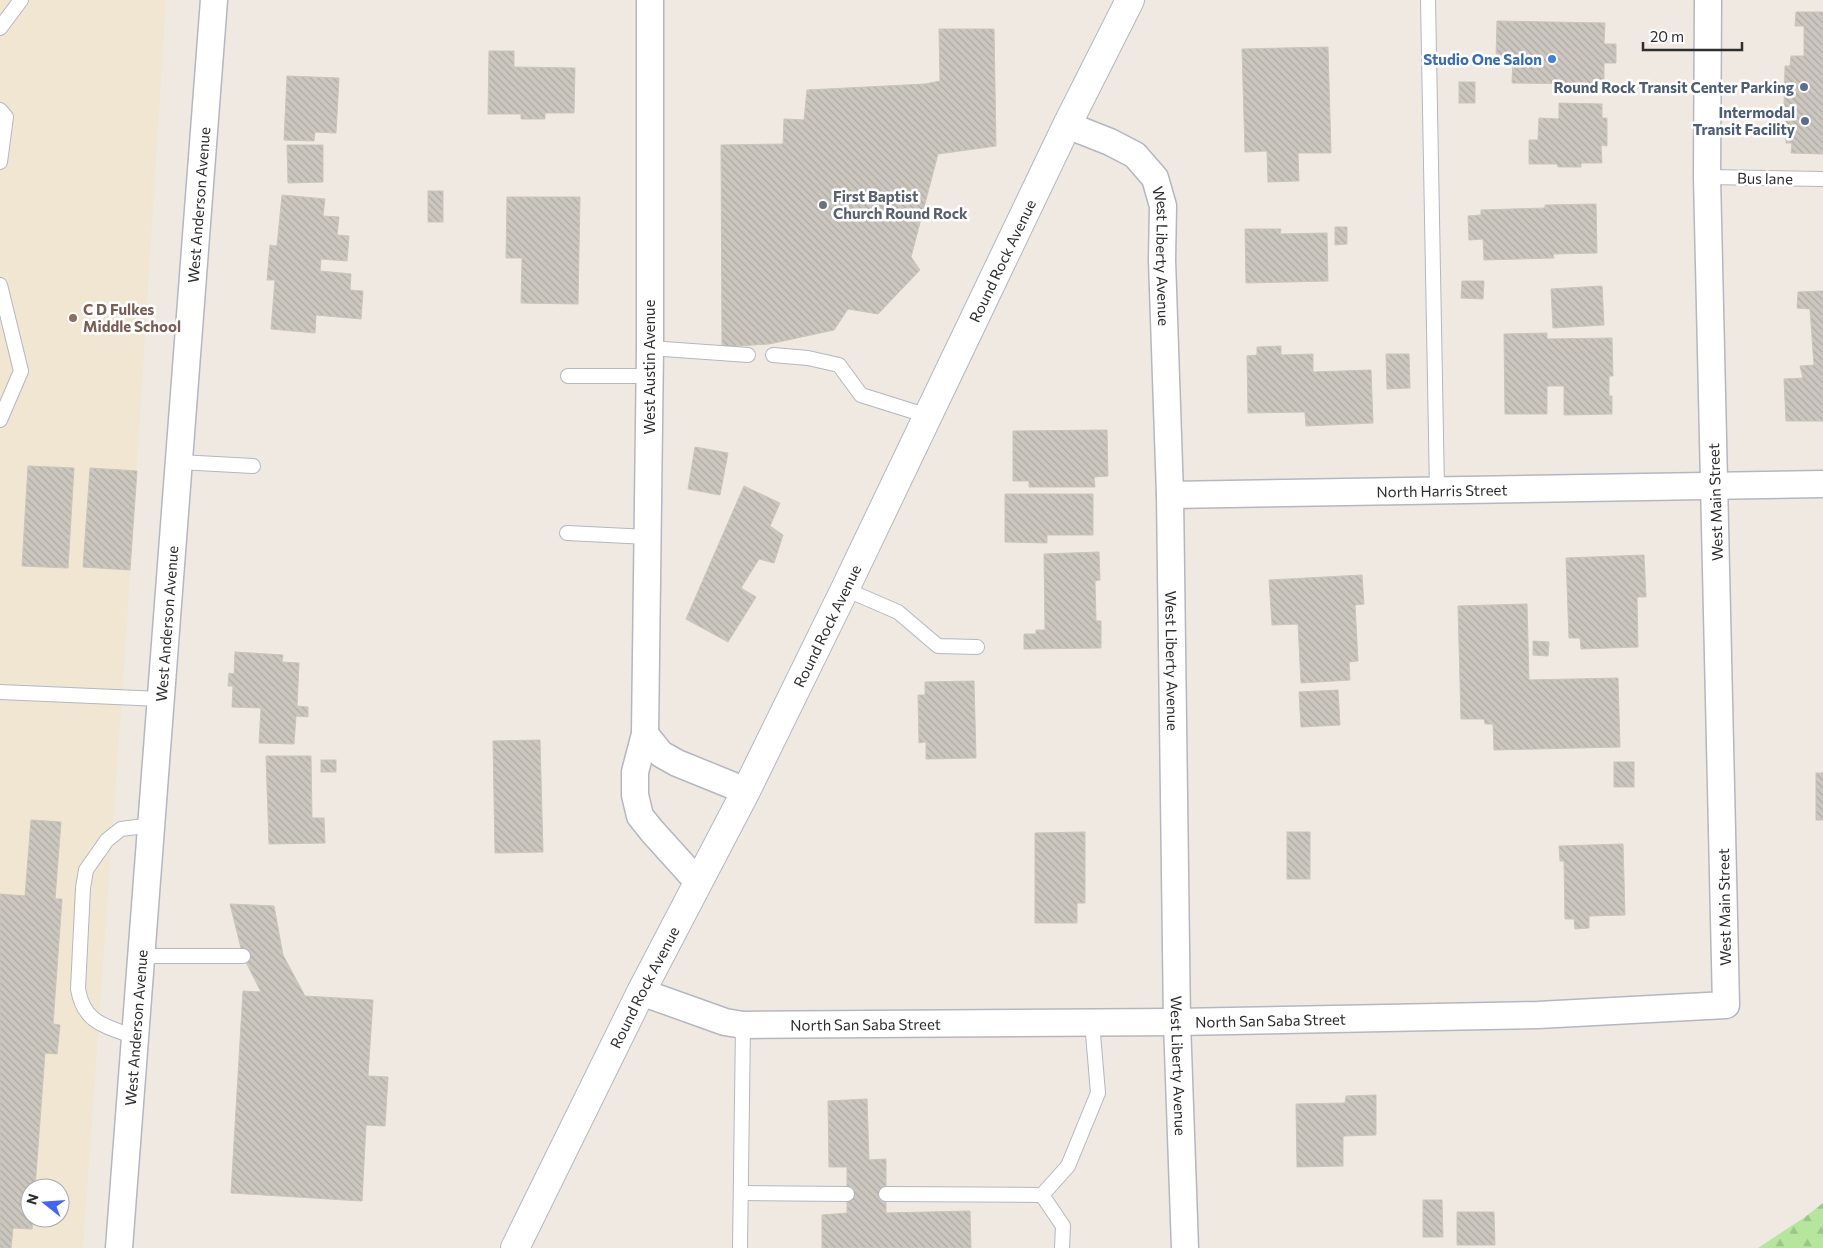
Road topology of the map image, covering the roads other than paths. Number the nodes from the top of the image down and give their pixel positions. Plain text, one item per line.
1 (21, 0) edge
2 (214, 0) edge
3 (650, 0) edge
4 (1130, 0) edge
5 (1428, 0) edge
6 (1708, 0) edge
7 (0, 28) edge
8 (0, 110) edge
9 (1067, 125) junction
10 (0, 162) edge
11 (1707, 177) junction
12 (1823, 179) edge
13 (0, 285) edge
14 (650, 348) junction
15 (748, 355) dead end
16 (773, 355) dead end
17 (568, 376) dead end
18 (649, 376) junction
19 (928, 416) junction
20 (0, 420) edge
21 (179, 462) junction
22 (253, 466) dead end
23 (1823, 484) edge
24 (1714, 486) junction
25 (1437, 490) junction
26 (1170, 495) junction
27 (567, 533) dead end
28 (648, 537) junction
29 (845, 589) junction
30 (977, 646) dead end
31 (0, 692) edge
32 (161, 699) junction
33 (645, 734) junction
34 (746, 791) junction
35 (152, 825) junction
36 (698, 882) junction
37 (142, 956) junction
38 (243, 956) dead end
39 (641, 992) junction
40 (1726, 1005) joint
41 (1092, 1022) junction
42 (1177, 1022) junction
43 (744, 1025) junction
44 (135, 1037) junction
45 (741, 1193) junction
46 (847, 1194) dead end
47 (886, 1194) dead end
48 (1042, 1195) junction
49 (119, 1248) edge
50 (516, 1248) edge
51 (740, 1248) edge
52 (1062, 1248) edge
53 (1185, 1248) edge

1 - 7 lane
2 - 21 street, West Anderson Avenue
3 - 14 street, West Austin Avenue
4 - 9 street, Round Rock Avenue
5 - 25 lane
6 - 11 street, West Main Street
8 - 10 lane
9 - 19 street, Round Rock Avenue
9 - 26 street, West Liberty Avenue
11 - 12 lane, Bus lane
11 - 24 street, West Main Street
13 - 20 lane
14 - 15 lane
14 - 18 street, West Austin Avenue
16 - 19 lane
17 - 18 lane
18 - 28 street, West Austin Avenue
19 - 29 street, Round Rock Avenue
21 - 22 lane
21 - 32 street, West Anderson Avenue
23 - 24 street, North Harris Street
24 - 25 street, North Harris Street
24 - 40 street, West Main Street
25 - 26 street, North Harris Street
26 - 42 street, West Liberty Avenue
27 - 28 lane
28 - 33 street, West Austin Avenue
29 - 30 lane
29 - 34 street, Round Rock Avenue
31 - 32 lane
32 - 35 street, West Anderson Avenue
33 - 34 street
33 - 36 street, West Austin Avenue
34 - 36 street, Round Rock Avenue
35 - 37 street, West Anderson Avenue
35 - 44 lane
36 - 39 street, Round Rock Avenue
37 - 38 lane
37 - 44 street, West Anderson Avenue
39 - 43 street, North San Saba Street
39 - 50 street, Round Rock Avenue
40 - 42 street, North San Saba Street
41 - 42 street, North San Saba Street
41 - 43 street, North San Saba Street
41 - 48 lane
42 - 53 street, West Liberty Avenue
43 - 45 lane
44 - 49 street, West Anderson Avenue
45 - 46 lane
45 - 51 lane
47 - 48 lane
48 - 52 lane

